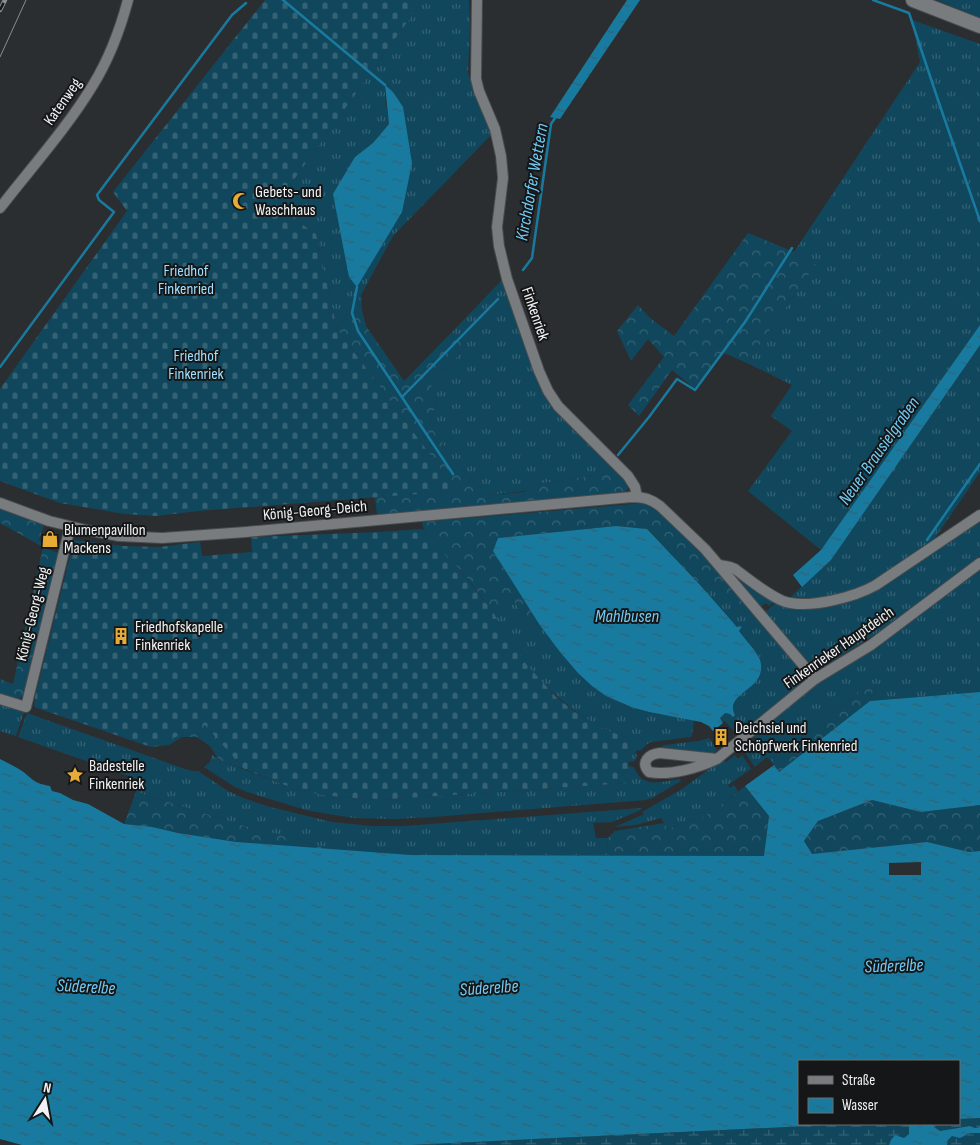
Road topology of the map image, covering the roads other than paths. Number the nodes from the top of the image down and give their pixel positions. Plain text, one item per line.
1 (128, 0) edge
2 (477, 0) edge
3 (913, 0) edge
4 (980, 26) edge
5 (0, 208) edge
6 (637, 497) junction
7 (0, 503) edge
8 (980, 515) edge
9 (70, 527) junction
10 (980, 563) edge
11 (720, 565) junction
12 (815, 679) junction
13 (0, 699) edge
14 (717, 759) junction

1 - 5 street, Katenweg
2 - 6 street, Finkenriek
3 - 4 main road
6 - 9 street, König-Georg-Deich
6 - 11 street
7 - 9 street, König-Georg-Deich
8 - 11 street, Finkenrieker Hauptdeich
9 - 13 street, König-Georg-Weg
10 - 12 street, Finkenrieker Hauptdeich
11 - 12 street
12 - 14 street, Finkenrieker Hauptdeich
14 - 14 street, Finkenrieker Hauptdeich

